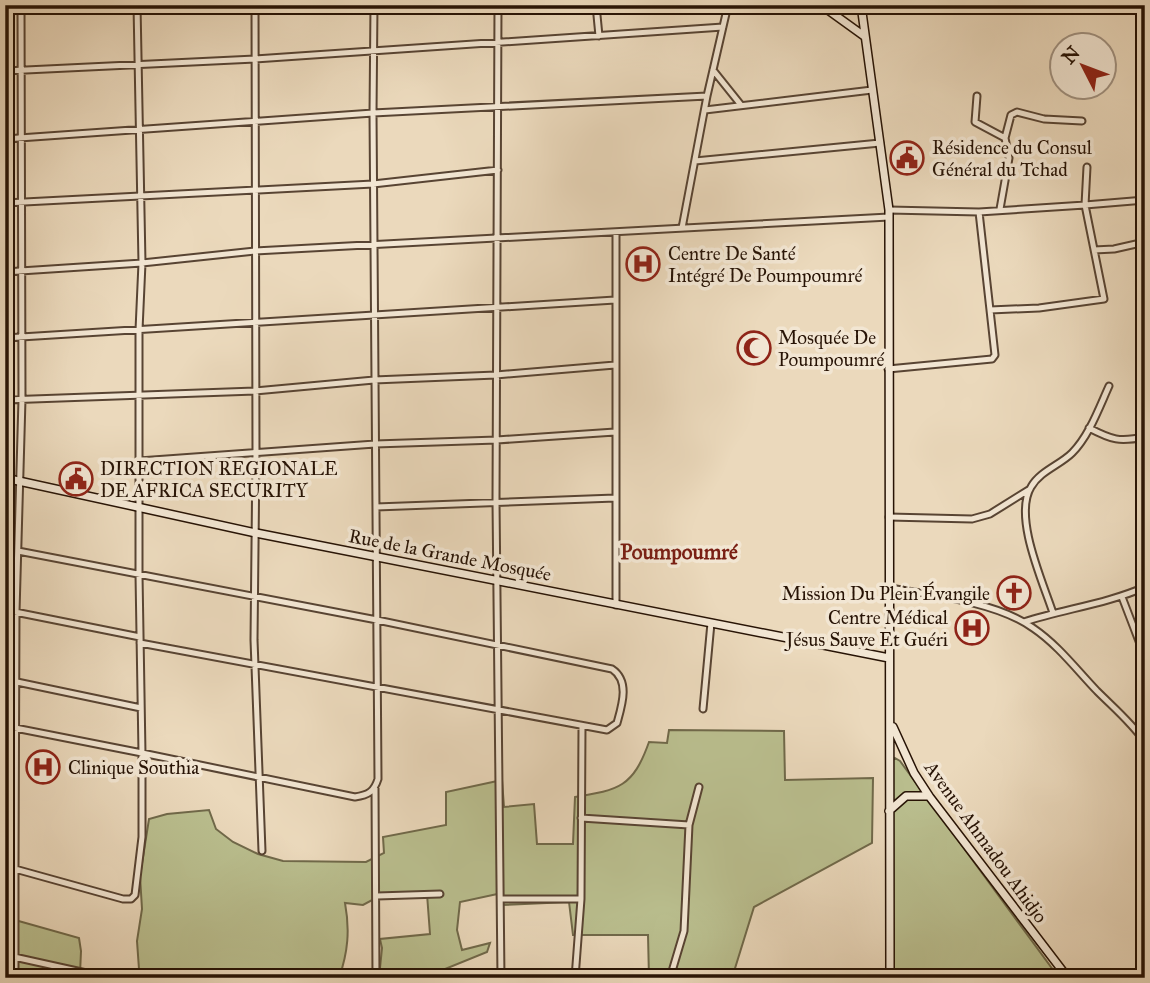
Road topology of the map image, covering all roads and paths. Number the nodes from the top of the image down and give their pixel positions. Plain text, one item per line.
1 (22, 5) edge
2 (137, 5) edge
3 (255, 5) edge
4 (374, 5) edge
5 (498, 5) edge
6 (596, 5) edge
7 (729, 5) edge
8 (821, 5) edge
9 (861, 5) edge
10 (5, 6) edge
11 (723, 27) junction
12 (599, 36) junction
13 (864, 36) junction
14 (498, 43) junction
15 (375, 49) junction
16 (254, 59) junction
17 (138, 64) junction
18 (713, 70) junction
19 (5, 71) edge
20 (23, 71) junction
21 (872, 90) junction
22 (707, 96) junction
23 (977, 96) dead end
24 (741, 105) junction
25 (498, 107) junction
26 (705, 110) junction
27 (373, 113) junction
28 (254, 121) junction
29 (1082, 121) dead end
30 (138, 129) junction
31 (23, 138) junction
32 (1005, 138) junction
33 (5, 139) edge
34 (880, 143) junction
35 (695, 160) junction
36 (1087, 167) dead end
37 (498, 170) junction
38 (373, 184) junction
39 (255, 191) junction
40 (141, 197) junction
41 (1145, 200) edge
42 (5, 203) edge
43 (22, 203) junction
44 (1085, 205) junction
45 (1000, 209) junction
46 (979, 212) junction
47 (889, 214) junction
48 (682, 228) junction
49 (617, 232) junction
50 (497, 239) junction
51 (1145, 242) edge
52 (374, 245) junction
53 (1094, 250) junction
54 (255, 251) junction
55 (142, 263) junction
56 (5, 272) edge
57 (22, 272) junction
58 (615, 300) junction
59 (496, 307) junction
60 (990, 310) junction
61 (374, 315) junction
62 (255, 323) junction
63 (139, 330) junction
64 (22, 337) junction
65 (5, 338) edge
66 (615, 365) junction
67 (888, 369) junction
68 (496, 375) junction
69 (374, 380) junction
70 (1109, 386) dead end
71 (255, 391) junction
72 (139, 396) junction
73 (5, 400) edge
74 (22, 400) junction
75 (1089, 428) junction
76 (615, 432) junction
77 (1145, 438) edge
78 (497, 440) junction
79 (375, 444) junction
80 (256, 453) junction
81 (138, 461) junction
82 (5, 478) edge
83 (20, 481) junction
84 (1030, 489) junction
85 (615, 498) junction
86 (496, 501) junction
87 (376, 507) junction
88 (139, 509) junction
89 (889, 517) junction
90 (256, 533) junction
91 (18, 551) junction
92 (376, 557) junction
93 (139, 575) junction
94 (497, 580) junction
95 (1145, 587) edge
96 (889, 588) junction
97 (254, 597) junction
98 (1122, 597) junction
99 (616, 605) junction
100 (5, 610) edge
101 (16, 612) junction
102 (1053, 613) junction
103 (377, 620) junction
104 (1024, 622) junction
105 (711, 623) junction
106 (140, 640) junction
107 (498, 646) junction
108 (1145, 657) edge
109 (889, 658) junction
110 (255, 663) junction
111 (17, 682) junction
112 (377, 686) junction
113 (141, 708) junction
114 (499, 709) junction
115 (703, 709) dead end
116 (891, 719) junction
117 (5, 726) edge
118 (582, 727) junction
119 (15, 728) junction
120 (1145, 742) edge
121 (142, 753) junction
122 (259, 778) junction
123 (699, 787) dead end
124 (375, 788) junction
125 (929, 796) junction
126 (888, 811) junction
127 (580, 818) junction
128 (689, 825) junction
129 (262, 851) dead end
130 (5, 867) edge
131 (15, 869) junction
132 (440, 894) dead end
133 (377, 896) junction
134 (502, 899) junction
135 (581, 899) junction
136 (5, 955) edge
137 (15, 957) junction
138 (15, 978) edge
139 (109, 978) edge
140 (376, 978) edge
141 (501, 978) edge
142 (575, 978) edge
143 (670, 978) edge
144 (890, 978) edge
145 (1068, 978) edge

1 - 10 street
1 - 20 street
2 - 17 street
3 - 16 street
4 - 15 street
5 - 14 street
6 - 12 street
7 - 11 street
8 - 13 main road
9 - 13 main road
11 - 12 street
11 - 18 street
12 - 14 street
13 - 21 main road
14 - 15 street
14 - 25 street
15 - 16 street
15 - 27 street
16 - 17 street
16 - 28 street
17 - 20 street
17 - 30 street
18 - 22 street
18 - 24 street
19 - 20 street
20 - 31 street
21 - 24 street
21 - 34 main road
22 - 25 street
22 - 26 street
23 - 32 street
24 - 26 street
25 - 27 street
25 - 37 street
26 - 35 street
27 - 28 street
27 - 38 street
28 - 30 street
28 - 39 street
29 - 32 street
30 - 31 street
30 - 40 street
31 - 33 street
31 - 43 street
32 - 45 street
34 - 35 street
34 - 47 main road
35 - 48 street
36 - 44 street
37 - 38 street
37 - 50 street
38 - 39 street
38 - 52 street
39 - 40 street
39 - 54 street
40 - 43 street
40 - 55 street
41 - 44 street
42 - 43 street
43 - 57 street
44 - 45 street
44 - 53 street
45 - 46 street
46 - 47 street
46 - 60 street
47 - 48 street
47 - 67 main road
48 - 49 street
49 - 50 street
49 - 58 street
50 - 52 street
50 - 59 street
51 - 53 street
52 - 54 street
52 - 61 street
53 - 60 street
54 - 55 street
54 - 62 street
55 - 57 street
55 - 63 street
56 - 57 street
57 - 64 street
58 - 59 street
58 - 66 street
59 - 61 street
59 - 68 street
60 - 67 street
61 - 62 street
61 - 69 street
62 - 63 street
62 - 71 street
63 - 64 street
63 - 72 street
64 - 65 street
64 - 74 street
66 - 68 street
66 - 76 street
67 - 89 main road
68 - 69 street
68 - 78 street
69 - 71 street
69 - 79 street
70 - 75 street
71 - 72 street
71 - 80 street
72 - 74 street
72 - 81 street
73 - 74 street
74 - 83 street
75 - 77 street
75 - 84 street
76 - 78 street
76 - 85 street
78 - 79 street
78 - 86 street
79 - 80 street
79 - 87 street
80 - 81 street
80 - 90 street
81 - 88 street
82 - 83 main road, Rue de la Grande Mosquée
83 - 88 main road, Rue de la Grande Mosquée
83 - 91 street
84 - 89 street
84 - 102 street
85 - 86 street
85 - 99 street
86 - 87 street
86 - 94 street
87 - 92 street
88 - 90 main road, Rue de la Grande Mosquée
88 - 93 street
89 - 96 main road
90 - 92 main road, Rue de la Grande Mosquée
90 - 97 street
91 - 93 street
91 - 101 street
92 - 94 main road, Rue de la Grande Mosquée
92 - 103 street
93 - 97 street
93 - 106 street
94 - 99 main road, Rue de la Grande Mosquée
94 - 107 street
95 - 98 street
96 - 104 street
96 - 109 main road
97 - 103 street
97 - 110 street
98 - 102 street
98 - 108 street
99 - 105 main road, Rue de la Grande Mosquée
100 - 101 street
101 - 106 street
101 - 111 street
102 - 104 street
103 - 107 street
103 - 112 street
104 - 120 street
105 - 109 main road, Rue de la Grande Mosquée
105 - 115 street
106 - 110 street
106 - 113 street
107 - 114 street
107 - 118 street
109 - 116 main road
110 - 112 street
110 - 122 street
111 - 113 street
111 - 119 street
112 - 114 street
112 - 124 street
113 - 121 street
114 - 118 street
114 - 134 street
116 - 125 main road, Avenue Ahmadou Ahidjo
116 - 126 main road
117 - 119 street
118 - 127 street
119 - 121 street
119 - 131 street
121 - 122 street
121 - 131 street
122 - 124 street
122 - 129 street
123 - 128 street
124 - 133 street
125 - 126 main road
125 - 145 main road, Avenue Ahmadou Ahidjo
126 - 144 main road
127 - 128 street
127 - 135 street
128 - 143 street
130 - 131 street
131 - 137 street
132 - 133 street
133 - 140 street
134 - 135 street
134 - 141 street
135 - 142 street
136 - 137 street
137 - 138 street
137 - 139 street

